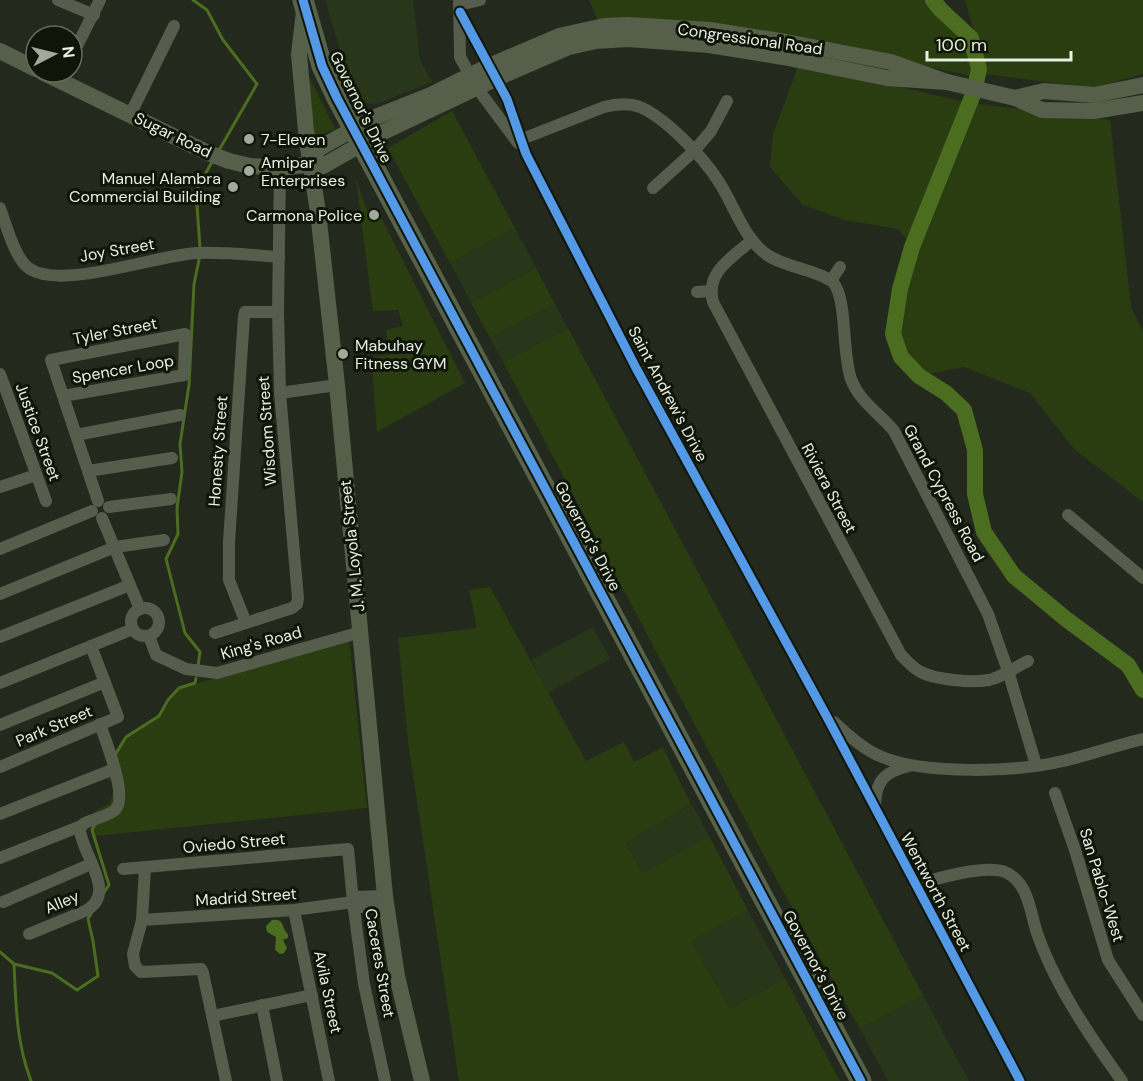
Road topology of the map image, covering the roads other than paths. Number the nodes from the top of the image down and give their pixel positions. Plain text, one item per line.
1 (58, 0) edge
2 (100, 0) edge
3 (480, 0) edge
4 (304, 4) edge
5 (459, 6) edge
6 (94, 15) junction
7 (174, 26) dead end
8 (84, 34) edge
9 (0, 51) edge
10 (24, 63) edge
11 (492, 73) junction
12 (474, 81) junction
13 (75, 84) edge
14 (1143, 85) edge
15 (1015, 98) junction
16 (727, 101) dead end
17 (1143, 103) edge
18 (130, 115) junction
19 (357, 136) junction
20 (519, 140) junction
21 (694, 150) junction
22 (311, 164) junction
23 (280, 168) junction
24 (653, 188) dead end
25 (0, 208) edge
26 (752, 240) junction
27 (279, 257) junction
28 (840, 267) dead end
29 (832, 279) junction
30 (278, 312) junction
31 (185, 334) joint
32 (0, 374) edge
33 (337, 386) junction
34 (280, 393) junction
35 (63, 396) junction
36 (180, 415) dead end
37 (76, 435) junction
38 (172, 458) dead end
39 (88, 471) junction
40 (36, 475) junction
41 (0, 487) edge
42 (171, 499) dead end
43 (46, 501) dead end
44 (100, 509) junction
45 (1068, 515) dead end
46 (164, 540) dead end
47 (115, 547) junction
48 (0, 549) edge
49 (1143, 578) edge
50 (130, 585) junction
51 (0, 594) edge
52 (140, 609) junction
53 (246, 623) junction
54 (133, 629) junction
55 (361, 632) junction
56 (215, 633) dead end
57 (149, 636) junction
58 (0, 638) edge
59 (91, 646) junction
60 (1028, 661) dead end
61 (1008, 671) junction
62 (105, 682) junction
63 (0, 683) edge
64 (827, 717) junction
65 (100, 724) junction
66 (0, 725) edge
67 (1142, 739) edge
68 (911, 765) junction
69 (1036, 765) junction
70 (0, 767) edge
71 (114, 770) junction
72 (1054, 793) dead end
73 (875, 809) junction
74 (0, 814) edge
75 (81, 826) junction
76 (348, 849) joint
77 (0, 858) edge
78 (91, 864) junction
79 (145, 868) junction
80 (123, 869) dead end
81 (915, 885) junction
82 (3, 902) dead end
83 (353, 902) junction
84 (378, 902) junction
85 (294, 910) junction
86 (142, 920) junction
87 (29, 934) dead end
88 (312, 995) junction
89 (262, 1005) junction
90 (1143, 1015) edge
91 (212, 1016) junction
92 (1120, 1080) edge
93 (226, 1081) edge
94 (277, 1081) edge
95 (329, 1081) edge
96 (385, 1081) edge
97 (422, 1081) edge
98 (861, 1081) edge
99 (1020, 1081) edge

1 - 6 street
2 - 6 street
3 - 5 street
4 - 19 highway, Governor's Drive
4 - 22 main road, J. M. Loyola Street
5 - 11 street, Saint Andrew's Drive
5 - 12 street, Saint Andrew's Drive
6 - 8 street
7 - 18 street
9 - 10 main road
11 - 12 main road, Congressional Road
11 - 15 main road, Congressional Road
11 - 20 street, Saint Andrew's Drive
12 - 19 main road, Congressional Road
12 - 20 street, Saint Andrew's Drive
13 - 18 main road, Sugar Road
14 - 15 main road, Congressional Road
15 - 17 main road, Congressional Road
16 - 21 street
18 - 23 main road, Sugar Road
19 - 22 main road, Sugar Road
19 - 98 highway, Governor's Drive
20 - 21 street
20 - 64 street, Saint Andrew's Drive
21 - 24 street
21 - 26 street
22 - 23 main road, Sugar Road
22 - 33 main road, J. M. Loyola Street
23 - 27 street, Wisdom Street
25 - 27 street, Joy Street
26 - 29 street
26 - 61 street, Riviera Street
27 - 30 street, Wisdom Street
28 - 29 street
29 - 61 street, Grand Cypress Road
30 - 34 street, Wisdom Street
30 - 53 street, Honesty Street
31 - 35 street, Spencer Loop
31 - 35 street, Tyler Street
32 - 40 street, Justice Street
33 - 34 street
33 - 55 main road, J. M. Loyola Street
34 - 53 street, Wisdom Street
35 - 37 street
36 - 37 street
37 - 39 street
38 - 39 street
39 - 44 street
40 - 41 street
40 - 43 street, Justice Street
42 - 44 street
44 - 47 street
44 - 48 street
45 - 49 street
46 - 47 street
47 - 50 street
47 - 51 street
50 - 52 street
50 - 58 street
52 - 54 street
52 - 57 street
53 - 56 street, Wisdom Street
54 - 57 street
54 - 59 street
55 - 57 street, King's Road
55 - 84 main road, J. M. Loyola Street
59 - 62 street, Park Street
59 - 63 street
60 - 61 street, Riviera Street
61 - 69 street, Grand Cypress Road
62 - 65 street, Park Street
62 - 66 street
64 - 68 street, Saint Andrew's Drive
64 - 73 street, Wentworth Street
65 - 70 street, Park Street
65 - 71 street
67 - 69 street, Saint Andrew's Drive
68 - 69 street, Saint Andrew's Drive
68 - 73 street
71 - 74 street
71 - 75 street
72 - 90 street, San Pablo-West
73 - 81 street, Wentworth Street
75 - 77 street
75 - 78 street, Alley
76 - 79 street, Oviedo Street
76 - 83 street, Caceres Street
78 - 82 street
78 - 87 street, Alley
79 - 80 street, Oviedo Street
79 - 86 street
81 - 92 street
81 - 99 street, Wentworth Street
83 - 84 street, Madrid Street
83 - 85 street, Madrid Street
83 - 96 street, Caceres Street
84 - 97 main road, J. M. Loyola Street
85 - 86 street, Madrid Street
85 - 88 street, Avila Street
86 - 91 street
88 - 89 street
88 - 95 street, Avila Street
89 - 91 street
89 - 94 street
91 - 93 street

